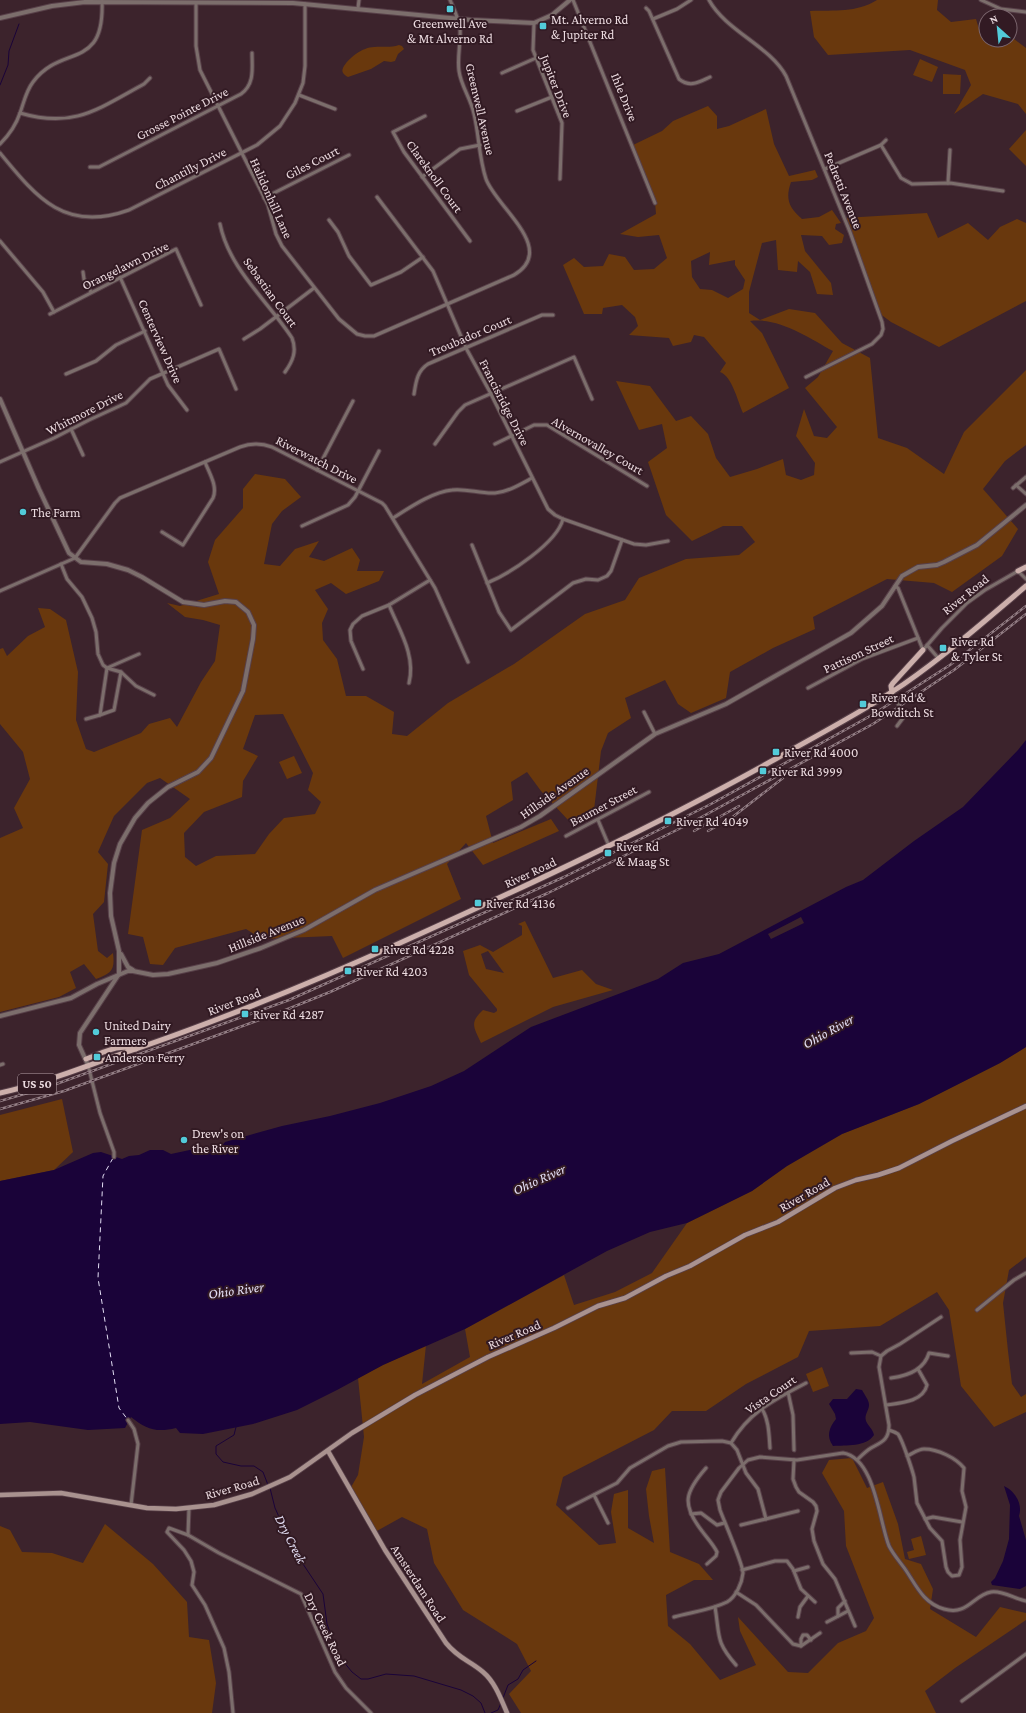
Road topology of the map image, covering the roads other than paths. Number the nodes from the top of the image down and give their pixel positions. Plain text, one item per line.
1 (359, 0) edge
2 (450, 0) edge
3 (570, 0) edge
4 (573, 0) edge
5 (691, 0) edge
6 (709, 0) edge
7 (981, 0) edge
8 (102, 1) edge
9 (196, 3) junction
10 (305, 4) junction
11 (358, 8) junction
12 (646, 8) dead end
13 (1026, 12) edge
14 (0, 18) edge
15 (458, 18) junction
16 (653, 19) junction
17 (534, 23) junction
18 (252, 53) dead end
19 (536, 58) junction
20 (502, 73) dead end
21 (150, 78) dead end
22 (710, 78) dead end
23 (299, 95) junction
24 (552, 97) junction
25 (217, 106) junction
26 (335, 109) dead end
27 (517, 112) dead end
28 (20, 113) junction
29 (425, 116) dead end
30 (886, 140) dead end
31 (0, 144) edge
32 (480, 145) junction
33 (881, 145) junction
34 (950, 150) dead end
35 (0, 153) edge
36 (241, 153) junction
37 (349, 155) dead end
38 (90, 167) dead end
39 (825, 169) junction
40 (422, 177) junction
41 (560, 179) dead end
42 (948, 183) junction
43 (1003, 191) dead end
44 (377, 197) dead end
45 (264, 198) junction
46 (655, 202) dead end
47 (329, 220) dead end
48 (220, 224) dead end
49 (0, 241) edge
50 (470, 241) dead end
51 (423, 257) junction
52 (83, 272) dead end
53 (120, 278) junction
54 (314, 288) junction
55 (91, 292) junction
56 (447, 304) junction
57 (201, 305) dead end
58 (553, 315) dead end
59 (276, 317) junction
60 (145, 331) junction
61 (244, 339) dead end
62 (466, 348) junction
63 (285, 372) dead end
64 (163, 373) junction
65 (66, 374) dead end
66 (806, 377) dead end
67 (236, 389) dead end
68 (490, 392) junction
69 (414, 394) dead end
70 (0, 399) edge
71 (592, 399) dead end
72 (353, 401) dead end
73 (187, 410) dead end
74 (71, 429) junction
75 (512, 436) junction
76 (435, 444) dead end
77 (495, 444) dead end
78 (379, 451) dead end
79 (23, 452) junction
80 (83, 455) dead end
81 (0, 462) edge
82 (204, 462) junction
83 (317, 470) junction
84 (1026, 477) edge
85 (532, 478) junction
86 (647, 486) dead end
87 (358, 491) junction
88 (1026, 494) edge
89 (1026, 505) edge
90 (393, 518) junction
91 (563, 520) junction
92 (302, 526) dead end
93 (162, 532) dead end
94 (622, 540) junction
95 (668, 541) dead end
96 (472, 545) dead end
97 (75, 558) junction
98 (61, 564) junction
99 (1026, 567) edge
100 (1018, 571) junction
101 (1026, 579) edge
102 (430, 580) junction
103 (487, 583) junction
104 (895, 586) junction
105 (1026, 586) edge
106 (0, 591) edge
107 (390, 605) junction
108 (918, 638) junction
109 (927, 645) junction
110 (923, 650) junction
111 (139, 654) dead end
112 (939, 659) junction
113 (468, 662) dead end
114 (107, 668) junction
115 (363, 668) dead end
116 (121, 672) junction
117 (409, 683) dead end
118 (808, 688) dead end
119 (892, 692) junction
120 (154, 695) dead end
121 (644, 712) dead end
122 (100, 715) junction
123 (86, 719) dead end
124 (897, 726) dead end
125 (655, 734) junction
126 (649, 792) dead end
127 (598, 820) junction
128 (566, 836) dead end
129 (609, 846) junction
130 (119, 952) junction
131 (133, 971) junction
132 (119, 974) junction
133 (103, 981) junction
134 (110, 988) junction
135 (0, 1016) edge
136 (137, 1049) junction
137 (86, 1059) junction
138 (88, 1065) junction
139 (0, 1093) edge
140 (1026, 1106) edge
141 (114, 1157) dead end
142 (1026, 1273) edge
143 (977, 1310) dead end
144 (941, 1317) dead end
145 (851, 1353) dead end
146 (882, 1356) junction
147 (948, 1356) dead end
148 (918, 1369) junction
149 (891, 1378) dead end
150 (806, 1383) dead end
151 (788, 1392) junction
152 (886, 1405) junction
153 (762, 1409) junction
154 (128, 1420) dead end
155 (889, 1430) junction
156 (731, 1443) junction
157 (770, 1448) dead end
158 (794, 1450) dead end
159 (328, 1451) junction
160 (907, 1456) junction
161 (858, 1459) junction
162 (794, 1460) junction
163 (743, 1464) junction
164 (706, 1468) dead end
165 (0, 1495) edge
166 (594, 1495) junction
167 (131, 1505) junction
168 (189, 1508) junction
169 (568, 1508) dead end
170 (798, 1511) dead end
171 (691, 1514) junction
172 (766, 1519) junction
173 (925, 1519) junction
174 (962, 1522) junction
175 (608, 1523) dead end
176 (724, 1523) junction
177 (741, 1525) dead end
178 (188, 1535) junction
179 (707, 1564) dead end
180 (808, 1566) dead end
181 (742, 1570) junction
182 (794, 1571) junction
183 (736, 1592) junction
184 (808, 1596) junction
185 (845, 1601) junction
186 (1026, 1601) edge
187 (815, 1602) dead end
188 (715, 1607) junction
189 (848, 1611) junction
190 (838, 1616) junction
191 (674, 1617) dead end
192 (798, 1617) dead end
193 (827, 1622) dead end
194 (855, 1626) dead end
195 (820, 1633) dead end
196 (811, 1640) junction
197 (801, 1646) junction
198 (1026, 1654) edge
199 (736, 1665) dead end
200 (962, 1701) dead end
201 (233, 1713) edge
202 (371, 1713) edge
203 (507, 1713) edge

1 - 11 street
2 - 15 street, Greenwell Avenue
3 - 17 street
4 - 46 street, Ihle Drive
5 - 16 street
6 - 39 street, Pedretti Avenue
7 - 13 street
8 - 9 street
8 - 14 street
8 - 28 street
9 - 10 street
9 - 25 street, Halidonhill Lane
10 - 11 street
10 - 23 street, Chantilly Drive
11 - 15 street
12 - 16 street
15 - 17 street
15 - 32 street, Greenwell Avenue
16 - 22 street
17 - 19 street, Jupiter Drive
18 - 25 street, Grosse Pointe Drive
19 - 20 street
19 - 24 street, Jupiter Drive
21 - 28 street
23 - 26 street
23 - 36 street, Chantilly Drive
24 - 27 street
24 - 41 street, Jupiter Drive
25 - 36 street, Halidonhill Lane
25 - 38 street, Grosse Pointe Drive
28 - 31 street
29 - 40 street, Clareknoll Court
30 - 33 street
32 - 40 street
32 - 56 street, Greenwell Avenue
33 - 39 street
33 - 42 street
34 - 42 street
35 - 36 street, Chantilly Drive
36 - 45 street, Halidonhill Lane
37 - 45 street, Giles Court
39 - 66 street, Pedretti Avenue
40 - 50 street, Clareknoll Court
42 - 43 street
44 - 51 street, Francisridge Drive
45 - 54 street, Halidonhill Lane
47 - 51 street
48 - 59 street, Sebastian Court
49 - 55 street, Orangelawn Drive
51 - 56 street, Francisridge Drive
52 - 55 street
53 - 55 street, Orangelawn Drive
53 - 57 street, Orangelawn Drive
53 - 60 street, Centerview Drive
54 - 56 street, Halidonhill Lane
54 - 59 street
56 - 62 street, Francisridge Drive
58 - 62 street, Troubador Court
59 - 61 street
59 - 63 street, Sebastian Court
60 - 64 street, Centerview Drive
60 - 65 street
62 - 68 street, Francisridge Drive
62 - 69 street, Troubador Court
64 - 67 street, Whitmore Drive
64 - 73 street, Centerview Drive
64 - 74 street, Whitmore Drive
68 - 71 street
68 - 75 street, Francisridge Drive
68 - 76 street
70 - 79 street
72 - 83 street
74 - 79 street, Whitmore Drive
74 - 80 street
75 - 77 street, Alvernovalley Court
75 - 85 street, Francisridge Drive
75 - 86 street, Alvernovalley Court
78 - 87 street
79 - 81 street, Whitmore Drive
79 - 97 street
82 - 83 street, Riverwatch Drive
82 - 93 street
82 - 97 street, Riverwatch Drive
83 - 87 street, Riverwatch Drive
84 - 88 street
85 - 90 street
85 - 91 street, Francisridge Drive
87 - 90 street, Riverwatch Drive
87 - 92 street
89 - 104 street, Hillside Avenue
90 - 102 street, Riverwatch Drive
91 - 94 street, Francisridge Drive
91 - 103 street
94 - 95 street, Francisridge Drive
94 - 103 street
96 - 103 street
97 - 98 street
97 - 130 street
98 - 106 street
98 - 114 street
99 - 100 main road
100 - 101 street
100 - 109 street, River Road
102 - 107 street
102 - 113 street, Riverwatch Drive
104 - 108 street
104 - 125 street, Hillside Avenue
105 - 112 main road, River Road / US 50
107 - 115 street
107 - 117 street
108 - 110 street
108 - 118 street, Pattison Street
109 - 110 street, River Road
109 - 112 street
110 - 119 main road
111 - 114 street
112 - 119 main road, River Road / US 50
114 - 116 street
114 - 122 street
116 - 120 street
116 - 122 street
119 - 124 street
119 - 129 main road, River Road / US 50
121 - 125 street
122 - 123 street
125 - 131 street, Hillside Avenue
126 - 127 street, Baumer Street
127 - 128 street, Baumer Street
127 - 129 street
129 - 136 main road, River Road / US 50
130 - 131 street
130 - 132 street
131 - 132 street, Hillside Avenue
132 - 133 street, Hillside Avenue
132 - 134 street
133 - 134 street
133 - 135 street, Hillside Avenue
134 - 137 street
136 - 137 main road
136 - 138 main road, River Road / US 50
137 - 138 street
138 - 139 main road, River Road / US 50
138 - 141 street
140 - 159 main road, River Road
142 - 143 street
144 - 146 street
145 - 146 street
146 - 152 street
147 - 148 street
148 - 149 street
148 - 152 street
150 - 151 street, Vista Court
151 - 153 street, Vista Court
151 - 158 street
152 - 155 street
153 - 156 street, Vista Court
153 - 157 street
154 - 167 street
155 - 160 street
155 - 161 street
156 - 163 street
156 - 166 street
159 - 168 main road, River Road
159 - 203 main road, Amsterdam Road
160 - 173 street
160 - 174 street
161 - 162 street
161 - 186 street
162 - 163 street
162 - 185 street
163 - 172 street
163 - 176 street
164 - 171 street
165 - 167 main road, River Road
166 - 169 street
166 - 175 street
167 - 168 main road, River Road
168 - 178 street
170 - 172 street
171 - 176 street
171 - 179 street
172 - 177 street
173 - 174 street
173 - 174 street
176 - 181 street
178 - 201 street, Dry Creek Road
178 - 202 street, Dry Creek Road
180 - 182 street
181 - 182 street
181 - 183 street
182 - 184 street
183 - 188 street
183 - 197 street
184 - 187 street
184 - 192 street
185 - 189 street
185 - 190 street
188 - 191 street
188 - 199 street
189 - 190 street
189 - 194 street
190 - 193 street
195 - 196 street
196 - 197 street
196 - 197 street
198 - 200 street

